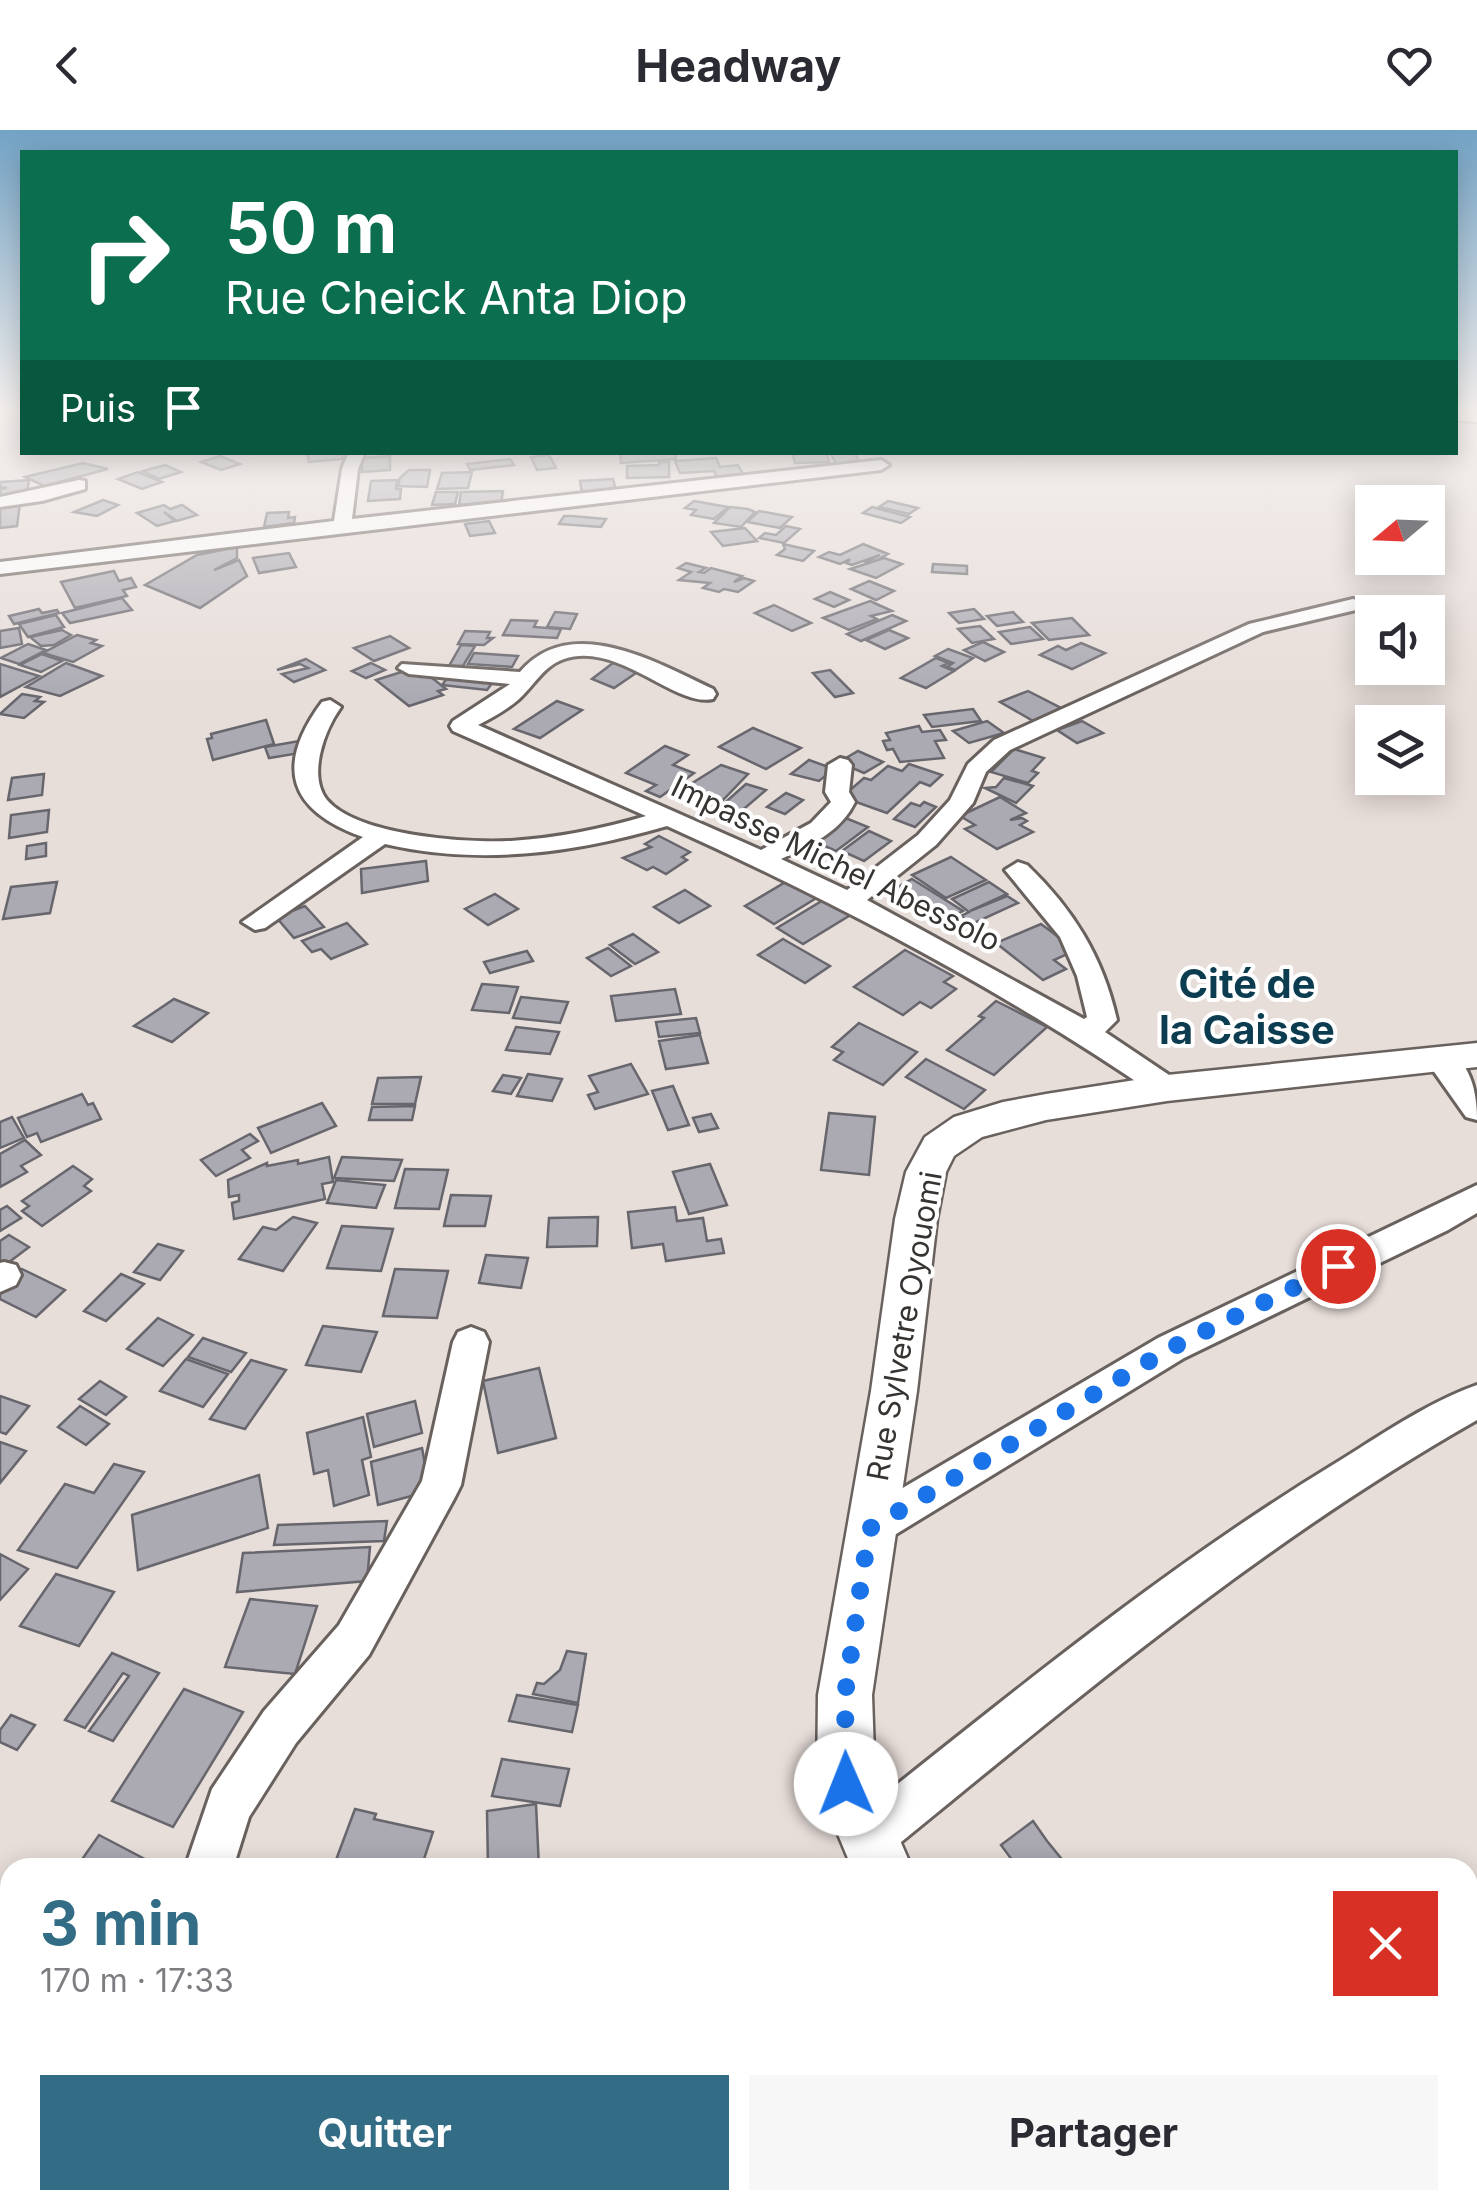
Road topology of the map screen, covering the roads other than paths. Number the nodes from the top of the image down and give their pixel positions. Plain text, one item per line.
1 (347, 505) edge
2 (559, 505) edge
3 (341, 526) junction
4 (0, 568) edge
5 (1353, 605) dead end
6 (409, 668) dead end
7 (526, 679) junction
8 (705, 694) dead end
9 (330, 707) dead end
10 (840, 765) dead end
11 (670, 817) junction
12 (379, 836) junction
13 (763, 858) junction
14 (1018, 870) dead end
15 (851, 900) junction
16 (255, 922) dead end
17 (1087, 1031) junction
18 (1458, 1057) edge
19 (1167, 1088) junction
20 (1477, 1108) edge
21 (1477, 1197) edge
22 (471, 1342) dead end
23 (1477, 1401) edge
24 (869, 1529) junction
25 (874, 1853) edge
26 (212, 1858) edge

1 - 3 street
2 - 3 street
3 - 4 street
5 - 15 street
6 - 7 street
7 - 8 street
7 - 11 street, Impasse Michel Abessolo
9 - 12 street
10 - 13 street
11 - 12 street
11 - 13 street, Impasse Michel Abessolo
12 - 16 street
13 - 15 street, Impasse Michel Abessolo
14 - 17 street
15 - 17 street, Impasse Michel Abessolo
17 - 19 street, Impasse Michel Abessolo
18 - 19 street, Rue Sylvetre Oyouomi
18 - 20 street
19 - 24 street, Rue Sylvetre Oyouomi
21 - 24 street
22 - 26 street
23 - 25 street
24 - 25 street, Rue Sylvetre Oyouomi

